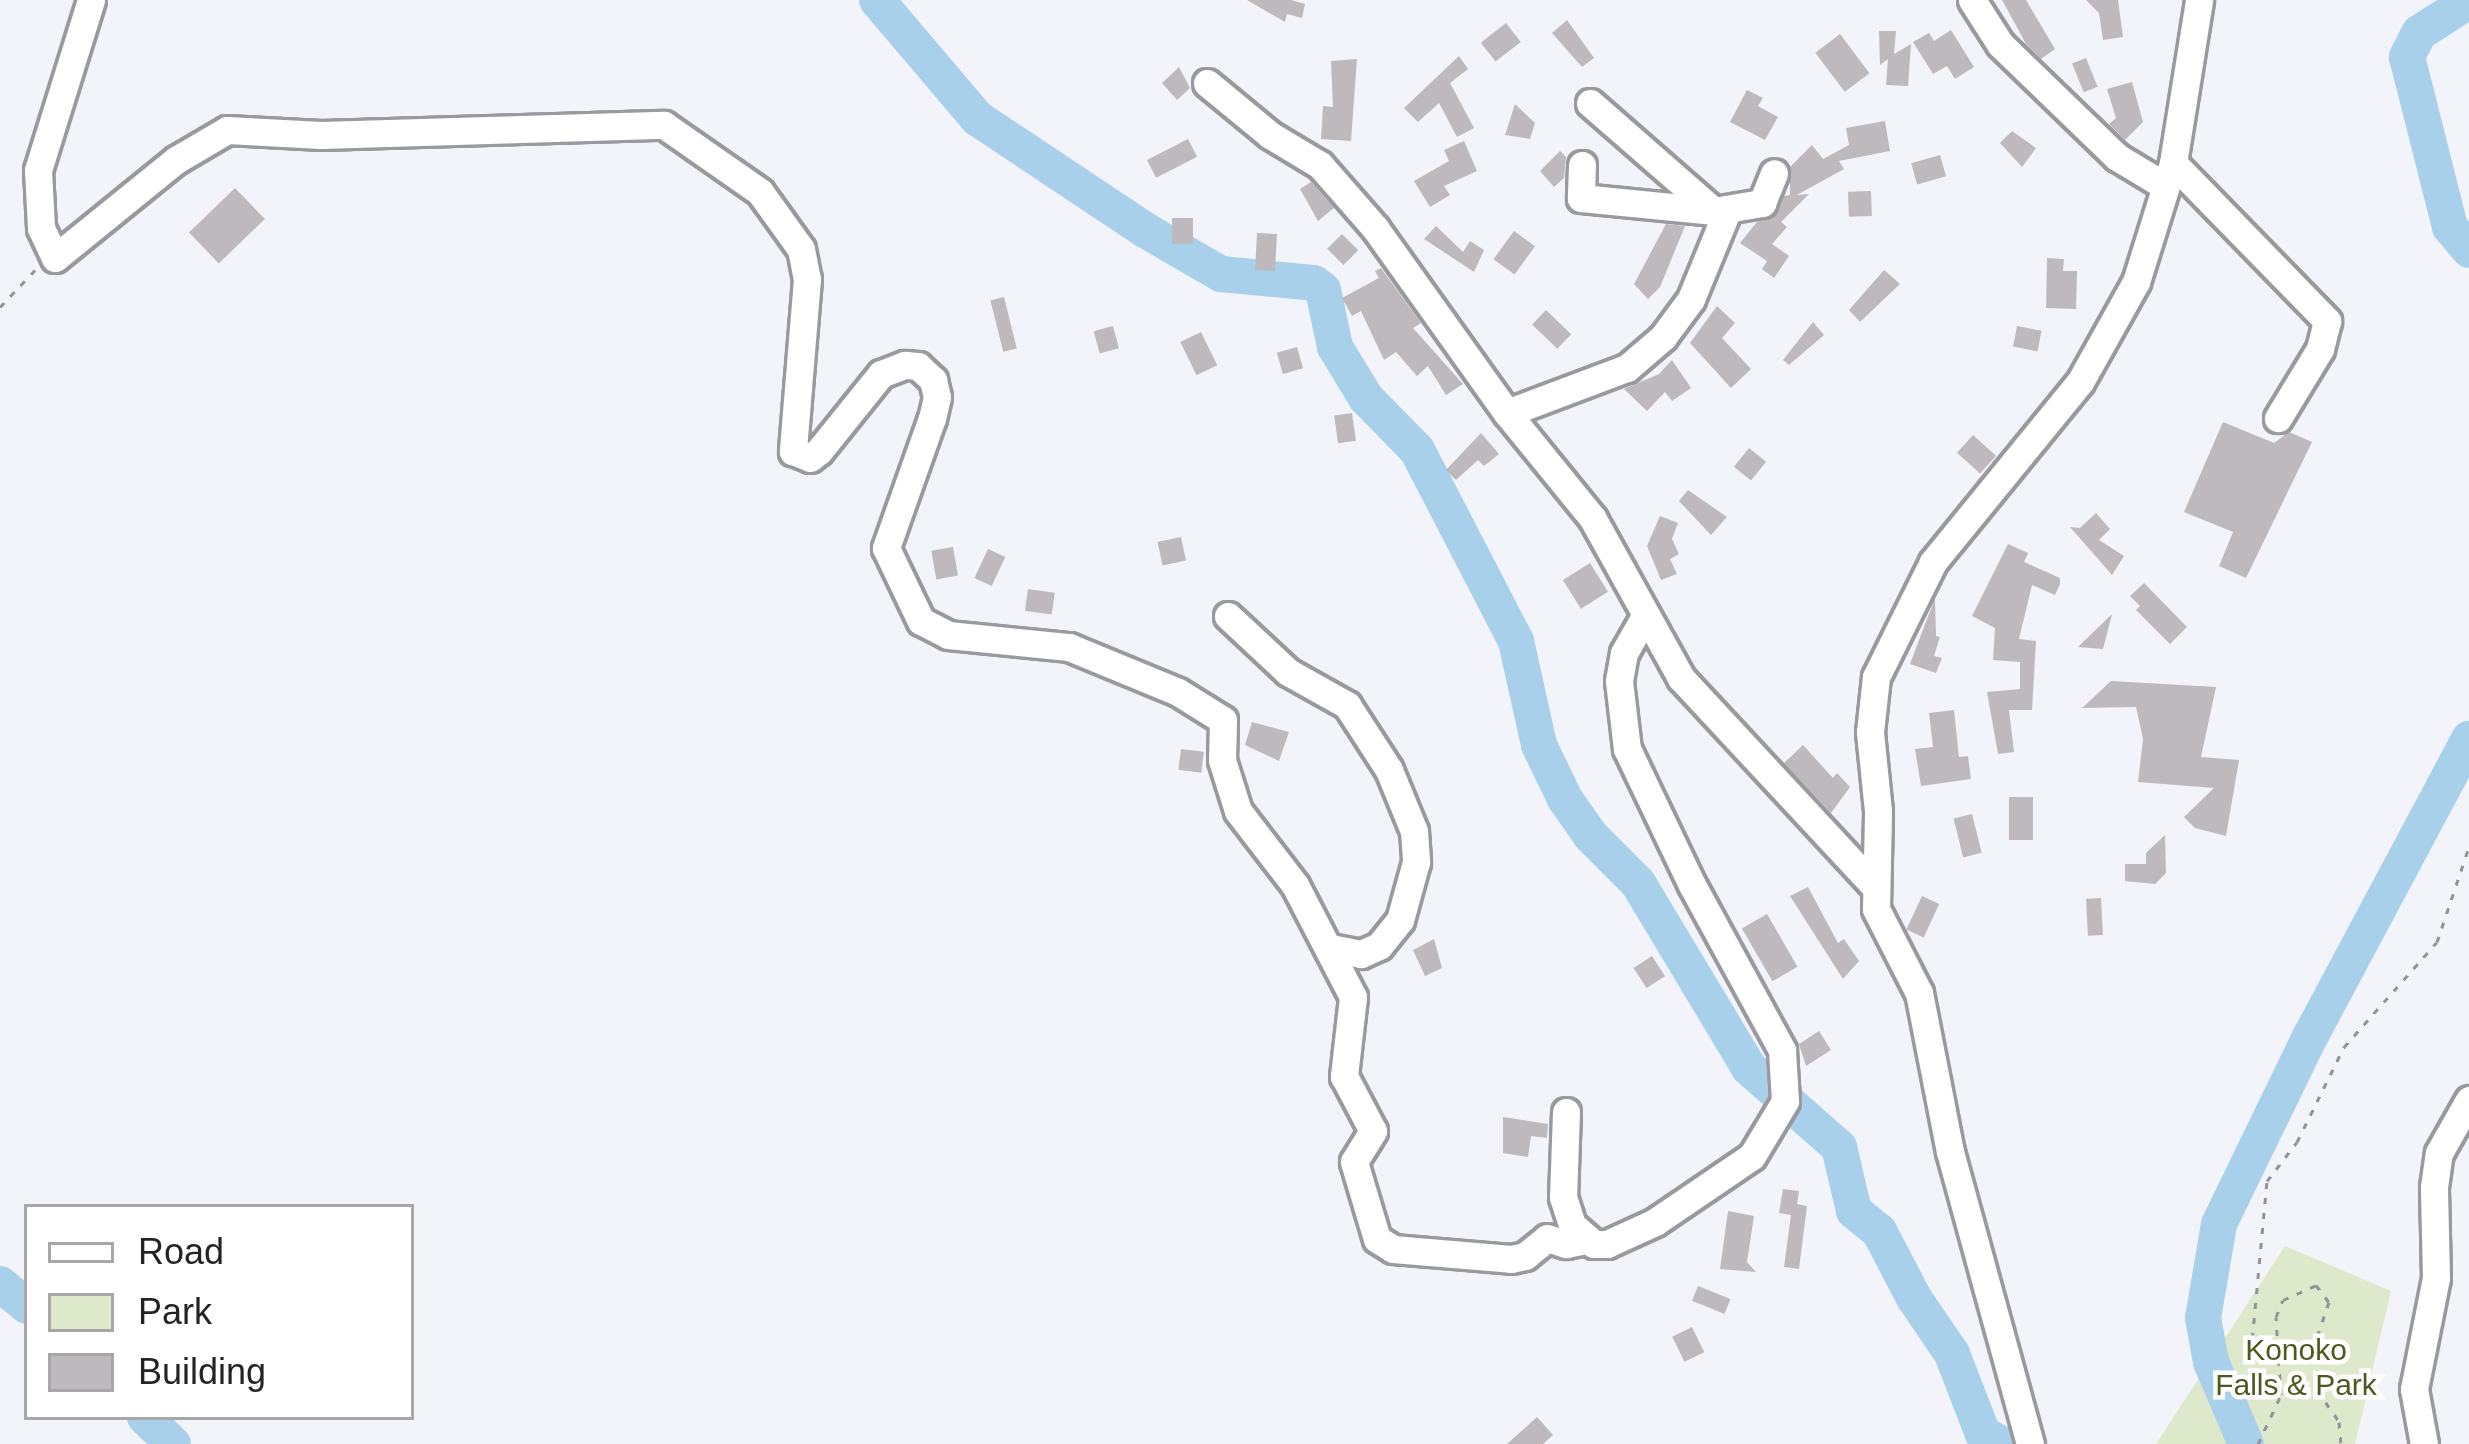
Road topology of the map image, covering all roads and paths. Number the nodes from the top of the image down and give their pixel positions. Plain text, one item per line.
1 (92, 0) edge
2 (1972, 0) edge
3 (2199, 0) edge
4 (1207, 83) dead end
5 (1590, 103) dead end
6 (1582, 165) dead end
7 (1774, 173) dead end
8 (2169, 174) junction
9 (1721, 210) junction
10 (50, 255) junction
11 (0, 307) edge
12 (1507, 412) junction
13 (2278, 418) dead end
14 (1228, 616) dead end
15 (1644, 618) junction
16 (2469, 848) edge
17 (1874, 886) junction
18 (1331, 948) junction
19 (2469, 1100) edge
20 (1566, 1112) dead end
21 (1586, 1240) junction
22 (2251, 1353) dead end
23 (2030, 1444) edge
24 (2258, 1444) edge
25 (2341, 1444) edge
26 (2424, 1444) edge

1 - 10 street
2 - 8 street
3 - 8 street
4 - 12 street
5 - 9 street
6 - 9 street
7 - 9 street
8 - 13 street
8 - 17 street
9 - 12 street
10 - 11 path
10 - 18 street
12 - 15 street
14 - 18 street
15 - 17 street
15 - 21 street
16 - 22 path
17 - 23 street
18 - 21 street
19 - 26 street
20 - 21 street
24 - 25 path

